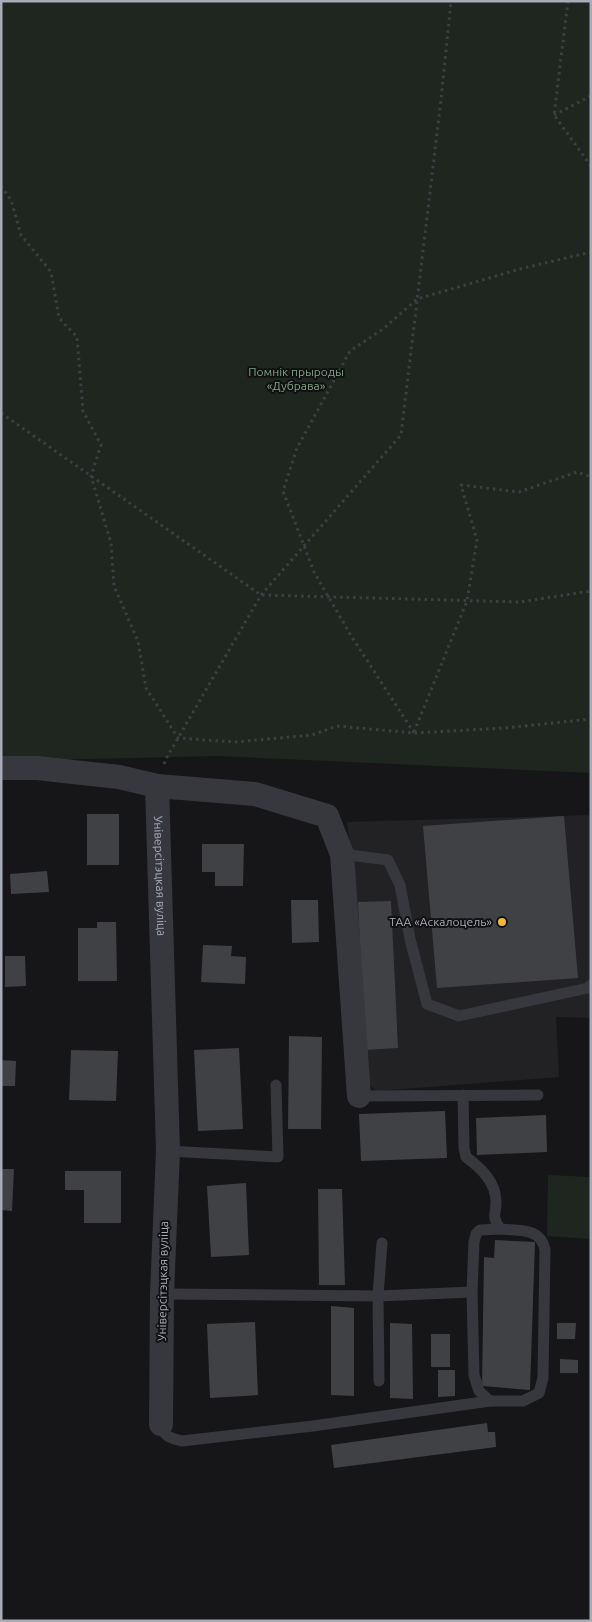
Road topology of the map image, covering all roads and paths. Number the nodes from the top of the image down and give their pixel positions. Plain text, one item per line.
1 (451, 1) edge
2 (568, 1) edge
3 (591, 96) edge
4 (554, 115) junction
5 (591, 166) edge
6 (1, 186) edge
7 (591, 252) edge
8 (417, 299) junction
9 (1, 413) edge
10 (92, 476) junction
11 (591, 477) edge
12 (304, 545) junction
13 (591, 592) edge
14 (260, 595) junction
15 (328, 597) junction
16 (467, 601) junction
17 (591, 719) edge
18 (414, 733) junction
19 (178, 738) junction
20 (1, 768) edge
21 (156, 786) junction
22 (342, 854) junction
23 (591, 985) edge
24 (276, 1084) dead end
25 (463, 1095) junction
26 (538, 1095) dead end
27 (359, 1096) joint
28 (168, 1151) junction
29 (500, 1228) junction
30 (382, 1243) dead end
31 (472, 1292) junction
32 (162, 1294) junction
33 (378, 1296) junction
34 (380, 1381) dead end
35 (490, 1400) junction
36 (161, 1424) joint

1 - 8 path
2 - 4 path
3 - 4 path
4 - 5 path
6 - 10 path
7 - 8 path
8 - 12 path
8 - 12 path
9 - 10 path
10 - 14 path
10 - 19 path
11 - 16 path
12 - 14 path
12 - 15 path
13 - 16 path
14 - 15 path
14 - 19 path
15 - 16 path
15 - 18 path
16 - 18 path
17 - 18 path
18 - 19 path
19 - 21 path
20 - 21 street
21 - 22 street
21 - 28 street, Універсітэцкая вуліца
22 - 23 lane
22 - 27 street
24 - 28 lane
25 - 26 lane
25 - 27 lane
25 - 29 lane
28 - 32 street, Універсітэцкая вуліца
29 - 31 lane
29 - 35 lane
30 - 33 lane
31 - 33 lane
31 - 35 lane
32 - 33 lane
32 - 36 street, Універсітэцкая вуліца
33 - 34 lane
35 - 36 lane

